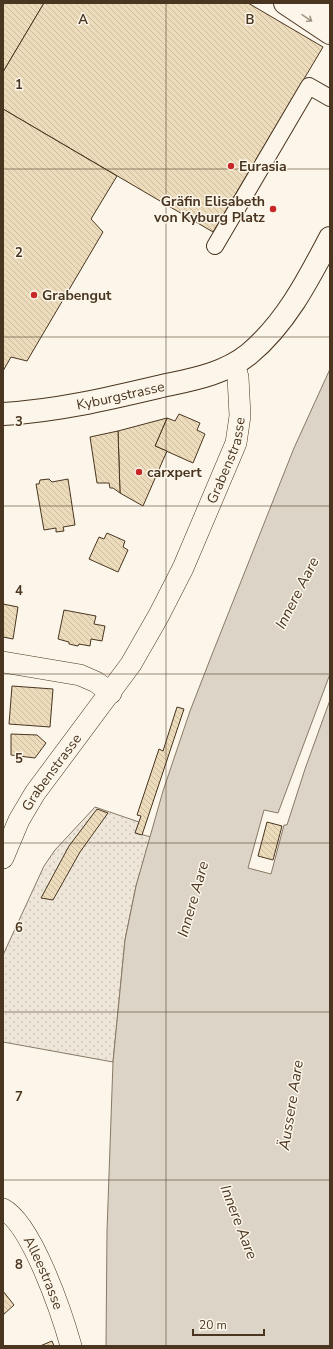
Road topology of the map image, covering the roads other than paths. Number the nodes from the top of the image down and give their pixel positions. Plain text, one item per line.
1 (285, 3) edge
2 (316, 3) edge
3 (330, 13) edge
4 (330, 33) edge
5 (330, 98) edge
6 (330, 238) edge
7 (215, 246) dead end
8 (234, 364) junction
9 (3, 414) edge
10 (3, 662) edge
11 (111, 693) junction
12 (3, 858) edge
13 (3, 1209) edge
14 (71, 1346) edge

1 -> 4 main road
2 - 3 main road
5 - 7 street
6 - 8 main road
8 - 9 main road, Kyburgstrasse
8 - 11 street, Grabenstrasse
10 - 11 street
11 - 12 street, Grabenstrasse
13 - 14 street, Alleestrasse

